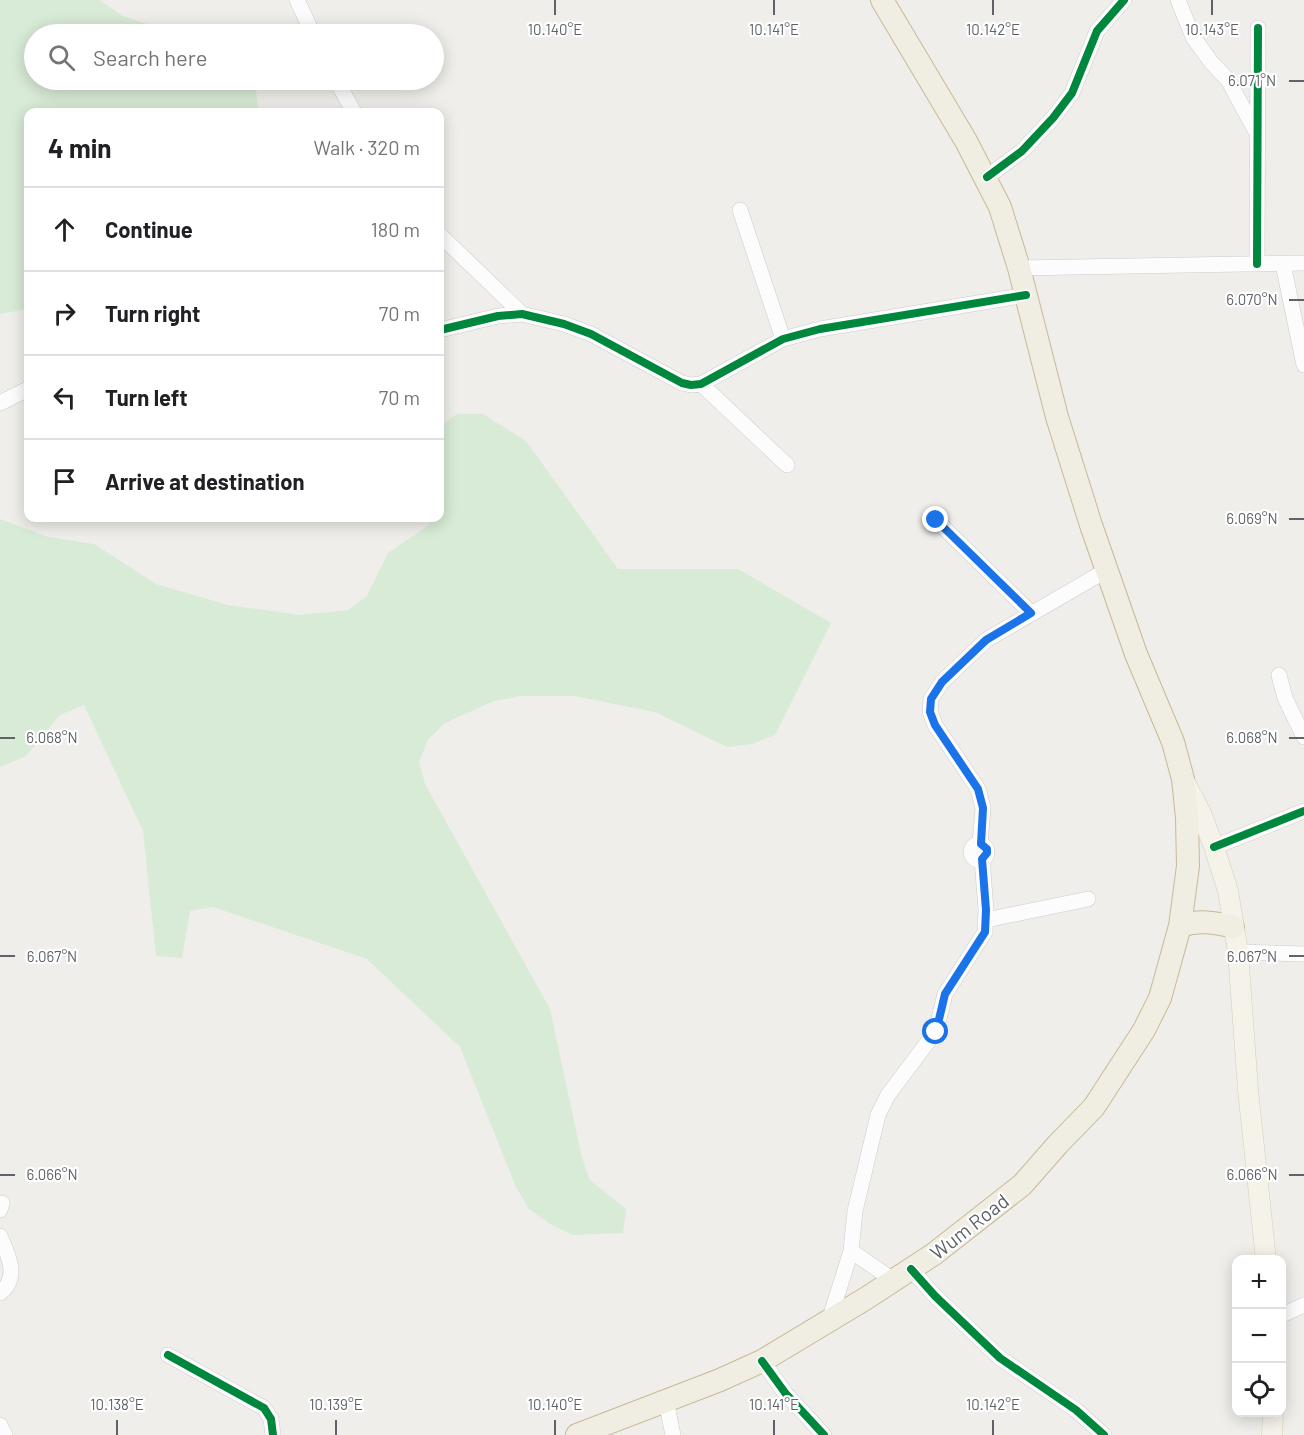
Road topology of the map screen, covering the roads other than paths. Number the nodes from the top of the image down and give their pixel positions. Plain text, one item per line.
1 (297, 0) edge
2 (882, 0) edge
3 (1124, 0) edge
4 (1178, 0) edge
5 (308, 24) edge
6 (1258, 28) dead end
7 (342, 90) edge
8 (352, 108) edge
9 (1258, 135) junction
10 (987, 177) junction
11 (740, 210) dead end
12 (444, 239) edge
13 (1304, 263) edge
14 (1257, 264) junction
15 (1282, 264) junction
16 (1019, 268) junction
17 (1026, 295) junction
18 (522, 314) junction
19 (444, 329) edge
20 (783, 339) junction
21 (1304, 365) edge
22 (700, 384) junction
23 (24, 391) edge
24 (0, 403) edge
25 (787, 465) dead end
26 (936, 520) dead end
27 (1107, 570) junction
28 (1031, 613) junction
29 (1279, 675) dead end
30 (1304, 737) edge
31 (1183, 778) junction
32 (1304, 811) edge
33 (1214, 847) junction
34 (1088, 899) dead end
35 (986, 920) junction
36 (1180, 926) junction
37 (1233, 927) junction
38 (1239, 952) junction
39 (1304, 954) edge
40 (0, 1236) edge
41 (851, 1251) junction
42 (1265, 1255) edge
43 (902, 1275) junction
44 (0, 1293) edge
45 (1304, 1305) edge
46 (1286, 1313) edge
47 (829, 1321) junction
48 (168, 1355) dead end
49 (762, 1361) junction
50 (666, 1401) junction
51 (1273, 1417) edge
52 (0, 1425) edge
53 (6, 1435) edge
54 (273, 1435) edge
55 (577, 1435) edge
56 (673, 1435) edge
57 (824, 1435) edge
58 (1104, 1435) edge
59 (1272, 1435) edge

1 - 5 street
2 - 10 highway, Wum Road
3 - 10 street
4 - 9 street
6 - 9 street
7 - 8 street
9 - 14 street
10 - 16 highway, Wum Road
11 - 20 street
12 - 18 street
13 - 15 street
14 - 15 street
14 - 16 street
15 - 21 street
16 - 17 highway, Wum Road
17 - 20 street
17 - 27 highway, Wum Road
18 - 19 street
18 - 22 street
20 - 22 street
22 - 25 street
23 - 24 street
26 - 28 street
27 - 28 street
27 - 31 highway, Wum Road
28 - 35 street
29 - 30 street
31 - 33 main road
31 - 36 highway, Wum Road
32 - 33 street
33 - 37 main road
34 - 35 street
35 - 41 street
36 - 37 highway
36 - 43 highway, Wum Road
37 - 38 main road
38 - 39 street
38 - 42 main road
40 - 44 street
41 - 43 street
41 - 47 street
43 - 47 highway, Wum Road
43 - 58 street
45 - 46 street
47 - 49 highway, Wum Road
48 - 54 street
49 - 50 highway, Wum Road
49 - 57 street
50 - 55 highway, Wum Road
50 - 56 street
51 - 59 main road
52 - 53 street

